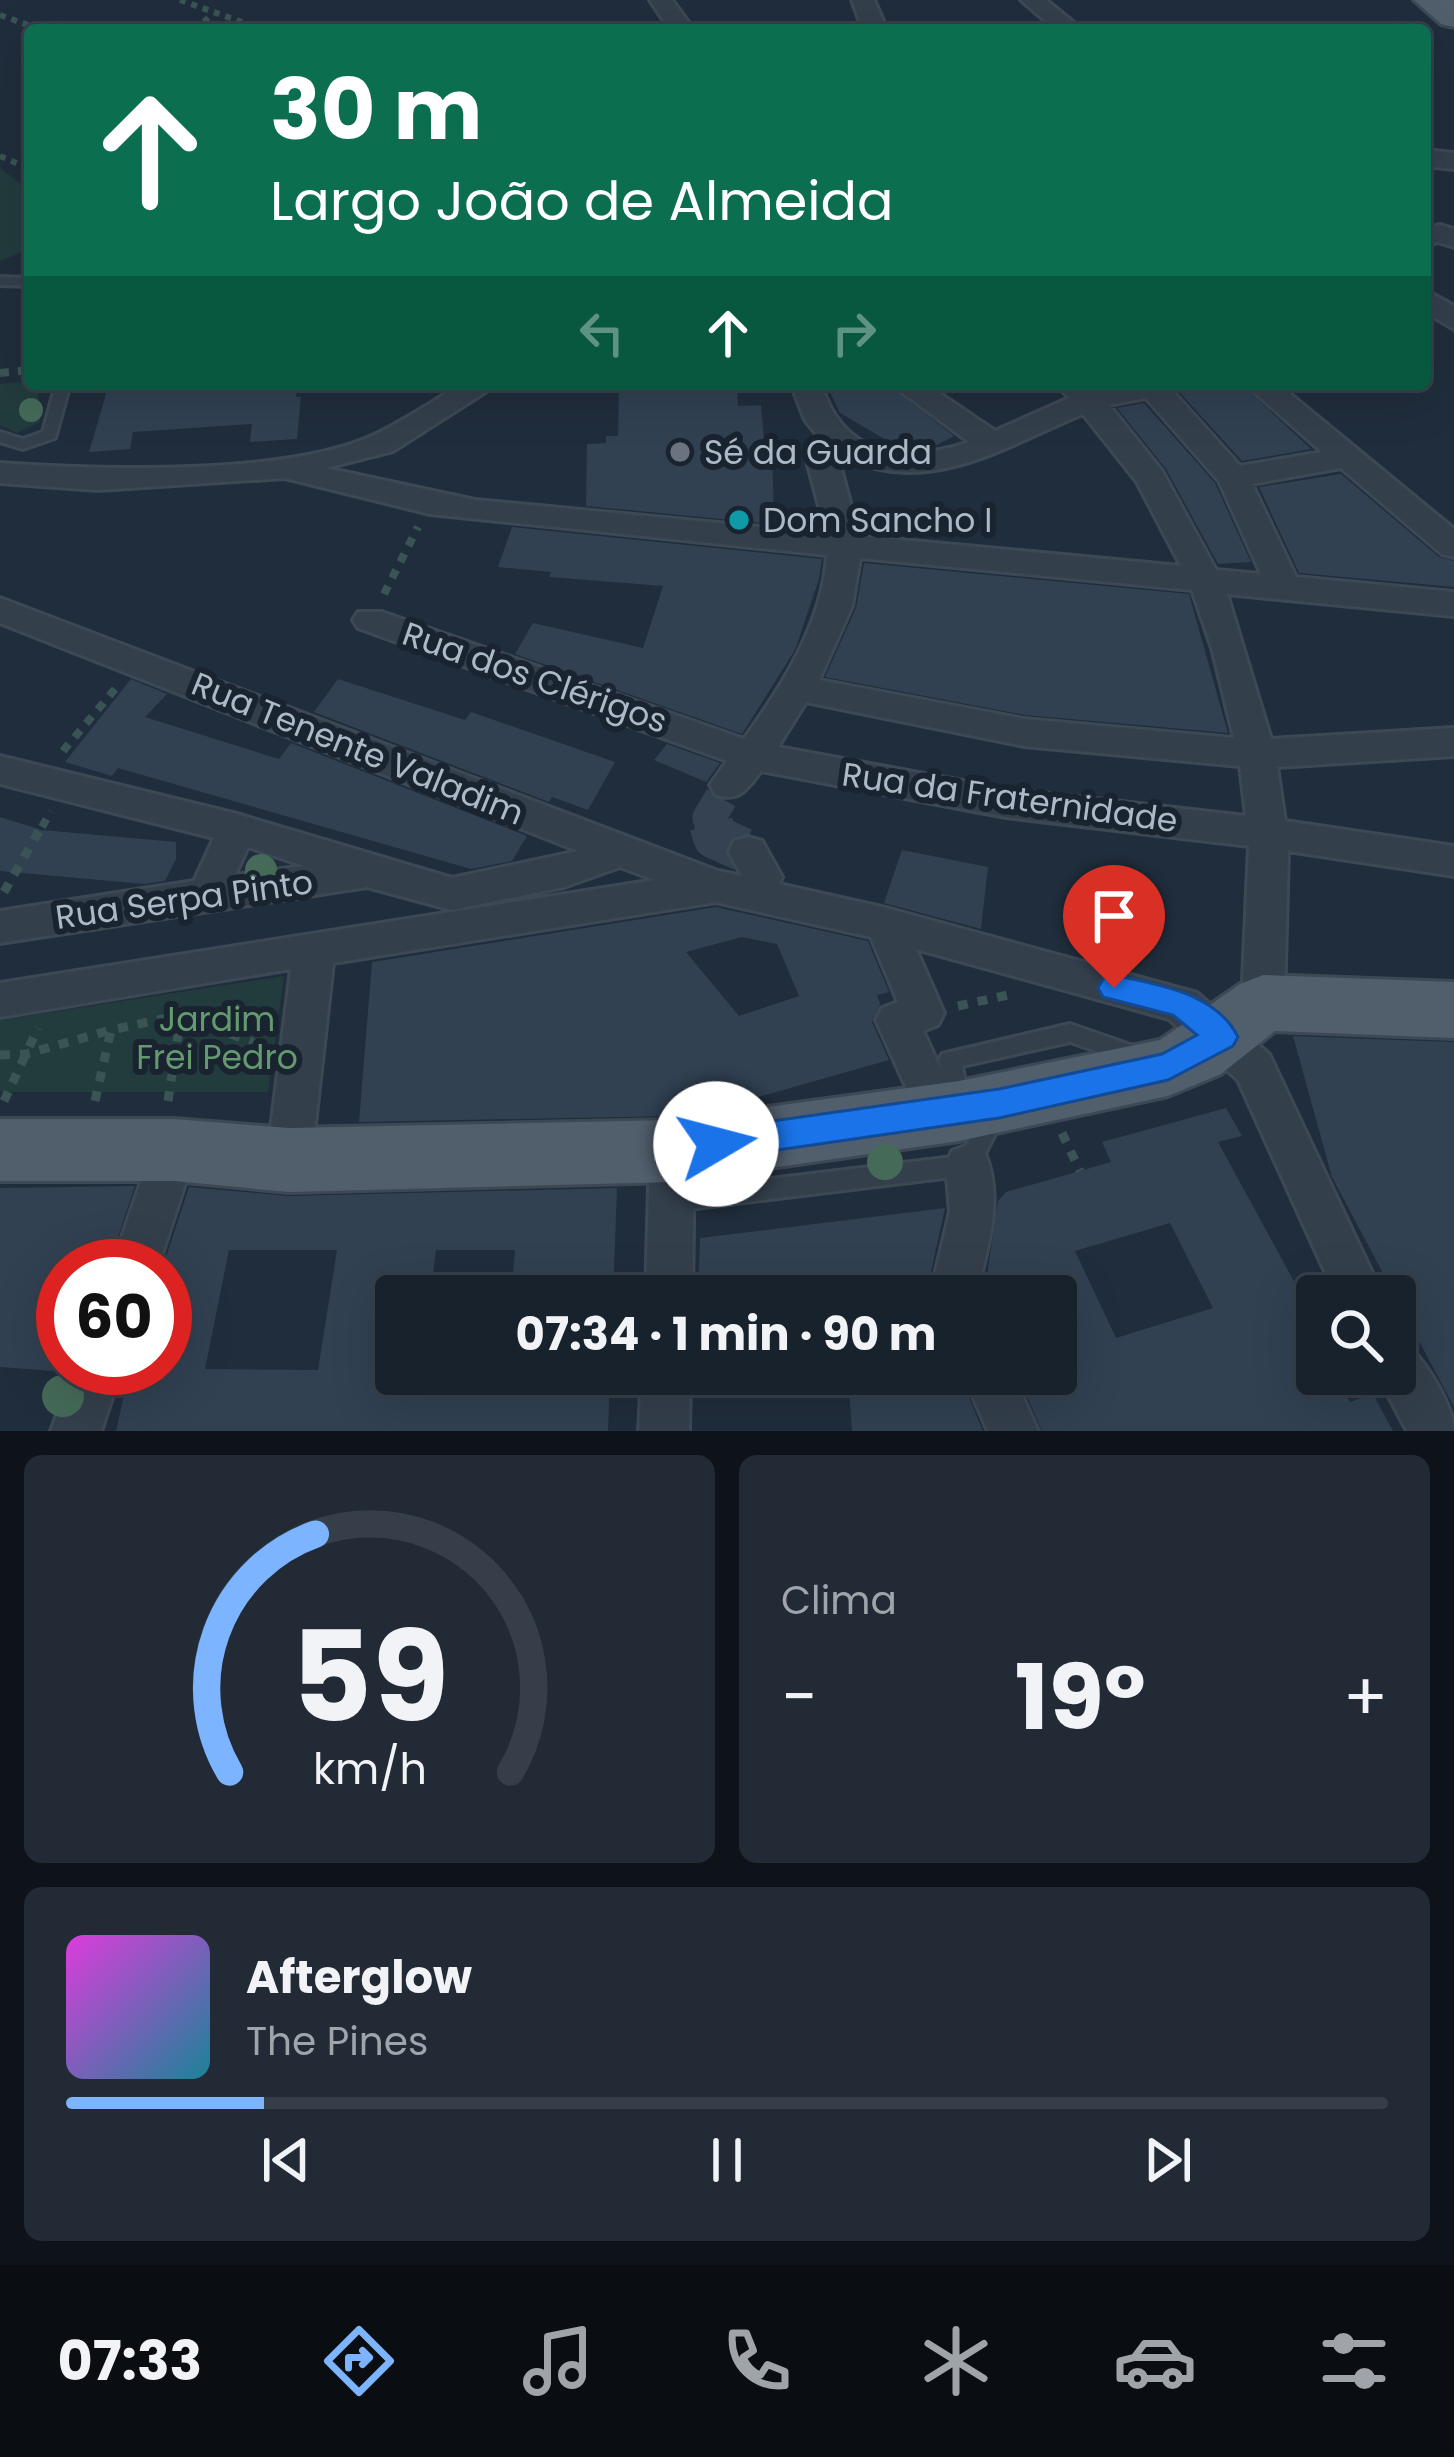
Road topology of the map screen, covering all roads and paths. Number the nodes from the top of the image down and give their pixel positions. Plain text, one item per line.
1 (180, 0) edge
2 (1032, 0) edge
3 (1432, 0) edge
4 (1454, 16) edge
5 (207, 19) edge
6 (1063, 24) edge
7 (61, 390) edge
8 (473, 390) edge
9 (807, 390) edge
10 (915, 390) edge
11 (1165, 390) edge
12 (1268, 390) edge
13 (1081, 392) edge
14 (0, 437) edge
15 (992, 443) junction
16 (842, 447) junction
17 (1343, 458) junction
18 (285, 468) junction
19 (0, 473) edge
20 (1233, 477) junction
21 (430, 504) junction
22 (1454, 547) edge
23 (845, 549) junction
24 (1202, 580) junction
25 (1283, 586) junction
26 (1454, 604) edge
27 (0, 610) edge
28 (370, 620) joint
29 (140, 659) junction
30 (799, 688) junction
31 (1454, 742) edge
32 (1255, 753) junction
33 (0, 770) edge
34 (741, 771) junction
35 (52, 783) junction
36 (237, 829) junction
37 (1267, 833) junction
38 (618, 852) junction
39 (748, 852) tunnel mouth
40 (1454, 861) edge
41 (369, 872) junction
42 (735, 890) junction
43 (207, 894) junction
44 (0, 898) edge
45 (886, 925) junction
46 (0, 927) edge
47 (314, 950) junction
48 (157, 974) junction
49 (47, 992) junction
50 (0, 1000) edge
51 (1454, 1010) edge
52 (181, 1015) junction
53 (111, 1030) junction
54 (1218, 1036) junction
55 (302, 1047) junction
56 (26, 1054) junction
57 (0, 1055) edge
58 (0, 1114) edge
59 (966, 1123) junction
60 (0, 1150) edge
61 (82, 1150) junction
62 (174, 1150) junction
63 (289, 1160) junction
64 (672, 1176) junction
65 (144, 1239) edge
66 (670, 1275) edge
67 (958, 1275) edge
68 (1350, 1275) edge
69 (89, 1395) edge
70 (665, 1395) edge
71 (997, 1395) edge
72 (1414, 1395) edge
73 (76, 1431) edge
74 (664, 1431) edge
75 (1013, 1431) edge
76 (1434, 1431) edge

1 - 5 path
2 - 6 street
3 - 4 main road
7 - 14 lane
8 - 18 street
9 - 16 street
10 - 15 street
11 - 20 street
12 - 17 street
13 - 15 street
13 - 24 street
15 - 16 street
16 - 23 street
17 - 20 street
17 - 22 street
18 - 19 street
18 - 21 street
20 - 25 street
21 - 23 street
21 - 28 path, Rua dos Clérigos
23 - 24 street
23 - 30 street
24 - 25 street
24 - 32 street
25 - 26 street
27 - 29 street, Rua Tenente Valadim
28 - 34 street, Rua dos Clérigos
29 - 35 path
29 - 38 street, Rua Tenente Valadim
30 - 32 street
30 - 34 street
31 - 32 street
32 - 37 street
33 - 35 street
34 - 37 street, Rua da Fraternidade
35 - 36 street
35 - 44 path
36 - 41 street
36 - 43 street
37 - 40 street, Rua da Fraternidade
37 - 54 street
38 - 41 street
38 - 42 street, Rua Tenente Valadim
39 - 42 street
41 - 43 street, Rua Serpa Pinto
42 - 45 street, Rua Tenente Valadim
42 - 47 street
43 - 46 street, Rua Serpa Pinto
45 - 54 street, Rua Tenente Valadim
45 - 59 street
47 - 48 street
47 - 55 street
48 - 49 street
48 - 52 path
49 - 50 street
49 - 56 path
51 - 54 main road
52 - 53 path
52 - 55 path
52 - 62 path
53 - 56 path
53 - 61 path
54 - 59 main road
54 - 68 street, Rua Tenente Valadim
55 - 63 street
56 - 57 path
56 - 58 path
59 - 64 main road
59 - 67 street
60 - 61 main road
61 - 62 main road
62 - 63 main road
62 - 65 street
63 - 64 main road
64 - 66 street
69 - 73 street
70 - 74 street
71 - 75 street
72 - 76 street

